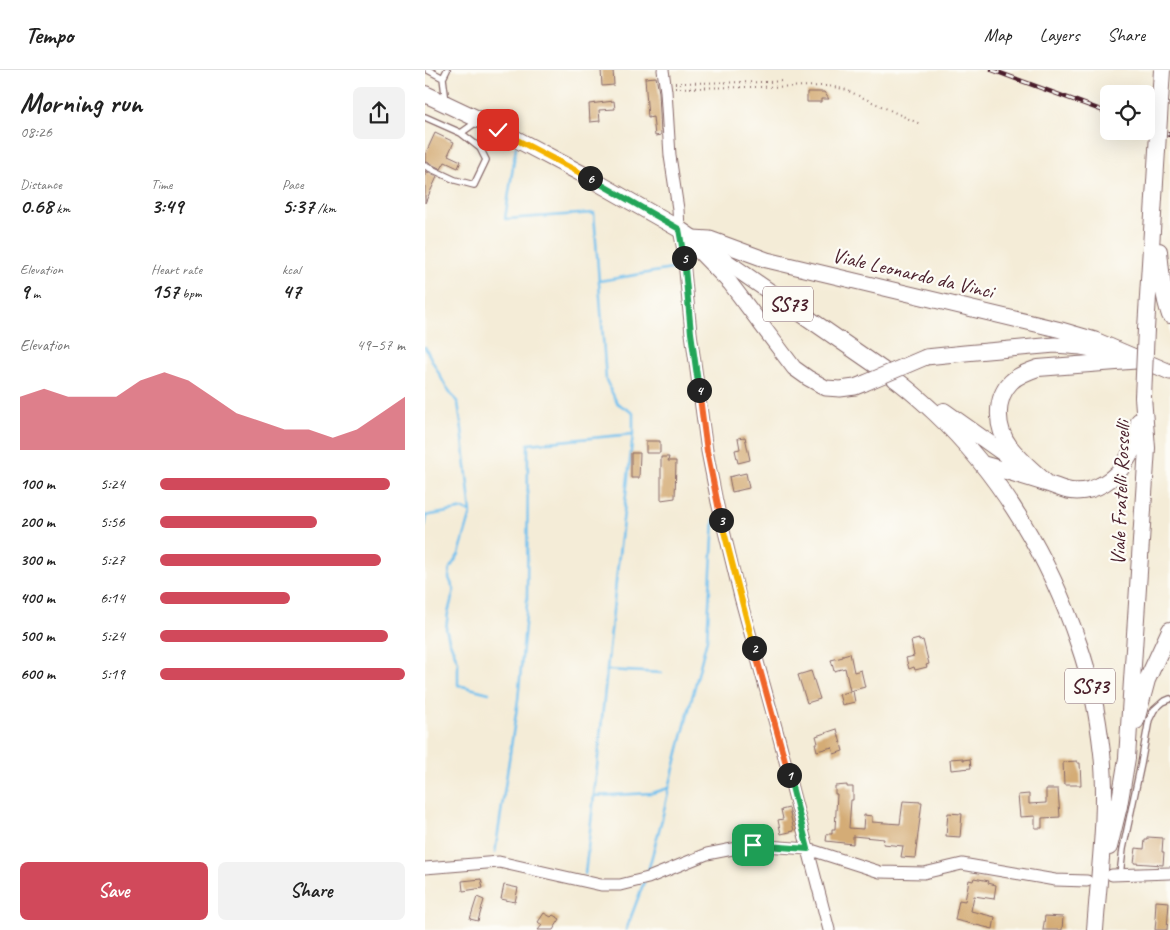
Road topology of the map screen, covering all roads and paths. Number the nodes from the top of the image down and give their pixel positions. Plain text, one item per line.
1 (428, 70) edge
2 (447, 70) edge
3 (663, 70) edge
4 (1161, 70) edge
5 (443, 78) junction
6 (781, 81) dead end
7 (665, 86) junction
8 (425, 94) edge
9 (446, 104) junction
10 (425, 117) edge
11 (480, 120) junction
12 (920, 124) dead end
13 (461, 133) junction
14 (425, 166) edge
15 (1154, 198) junction
16 (685, 233) junction
17 (1170, 315) edge
18 (1123, 351) junction
19 (1142, 360) junction
20 (1170, 372) edge
21 (910, 390) junction
22 (1143, 397) junction
23 (999, 451) junction
24 (982, 464) junction
25 (1047, 483) junction
26 (1170, 630) edge
27 (1170, 699) edge
28 (1127, 758) junction
29 (808, 849) junction
30 (425, 868) edge
31 (1170, 873) edge
32 (1105, 879) junction
33 (829, 930) edge
34 (1095, 930) edge

1 - 5 lane
2 - 5 lane
3 - 7 street
4 - 15 main road, Viale Fratelli Rosselli, bridge
5 - 9 lane
6 - 7 path
7 - 12 path
7 - 16 street
8 - 9 main road, SS73
9 - 11 main road, SS73
10 - 13 lane
11 - 13 lane
11 - 16 main road, SS73
13 - 14 lane
15 - 17 main road
15 - 22 main road, Viale Fratelli Rosselli, bridge
16 - 18 main road, Viale Leonardo da Vinci
16 - 18 main road, Viale Leonardo da Vinci, bridge
16 - 21 main road, SS73
16 - 29 street
18 - 19 main road, Viale Leonardo da Vinci
19 - 20 main road, Viale Leonardo da Vinci
19 - 25 main road
21 - 23 main road
21 - 24 main road, SS73
22 - 25 main road
22 - 28 main road, Viale Fratelli Rosselli
23 - 24 main road
23 - 25 main road
24 - 25 main road
24 - 32 main road, SS73
26 - 28 main road
27 - 32 lane
28 - 32 main road, Viale Fratelli Rosselli
29 - 30 street
29 - 32 street
29 - 33 street
31 - 32 street
32 - 34 main road, SS73

